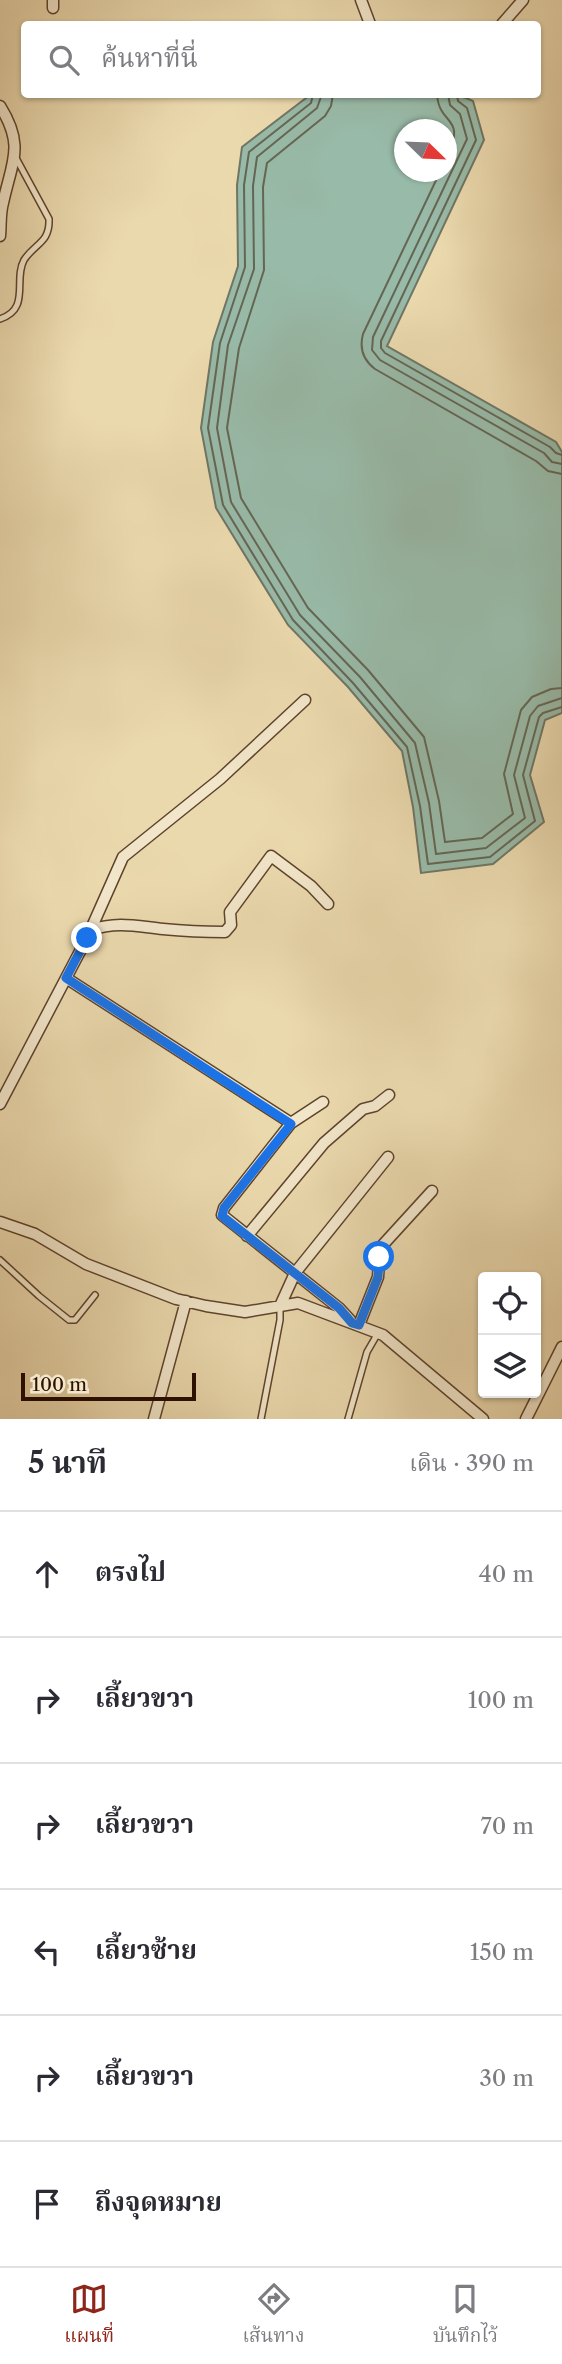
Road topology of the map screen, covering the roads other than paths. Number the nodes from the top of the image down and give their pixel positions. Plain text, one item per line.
1 (362, 0) edge
2 (523, 0) edge
3 (369, 21) edge
4 (505, 21) edge
5 (0, 106) edge
6 (15, 158) junction
7 (0, 236) edge
8 (0, 319) edge
9 (305, 700) dead end
10 (328, 904) dead end
11 (90, 930) junction
12 (66, 978) junction
13 (389, 1096) dead end
14 (323, 1102) dead end
15 (0, 1104) edge
16 (291, 1124) junction
17 (388, 1157) dead end
18 (432, 1191) dead end
19 (0, 1222) edge
20 (247, 1236) junction
21 (0, 1260) edge
22 (295, 1273) junction
23 (94, 1295) dead end
24 (187, 1301) junction
25 (280, 1306) junction
26 (356, 1324) junction
27 (378, 1333) junction
28 (562, 1347) edge
29 (550, 1370) junction
30 (562, 1376) edge
31 (154, 1419) edge
32 (261, 1419) edge
33 (348, 1419) edge
34 (483, 1419) edge
35 (526, 1419) edge

1 - 3 street
2 - 4 street
5 - 6 street
6 - 7 street
6 - 8 lane
9 - 11 street
10 - 11 street
11 - 12 street
12 - 15 street
12 - 16 street
13 - 20 street
14 - 16 street
16 - 20 street
17 - 22 street
18 - 26 street
19 - 24 street
20 - 22 street
21 - 23 lane
22 - 25 street
22 - 26 street
24 - 25 street
24 - 31 street
25 - 26 street
25 - 32 lane
26 - 27 street
27 - 33 lane
27 - 34 street
28 - 29 street
29 - 30 street
29 - 35 street

